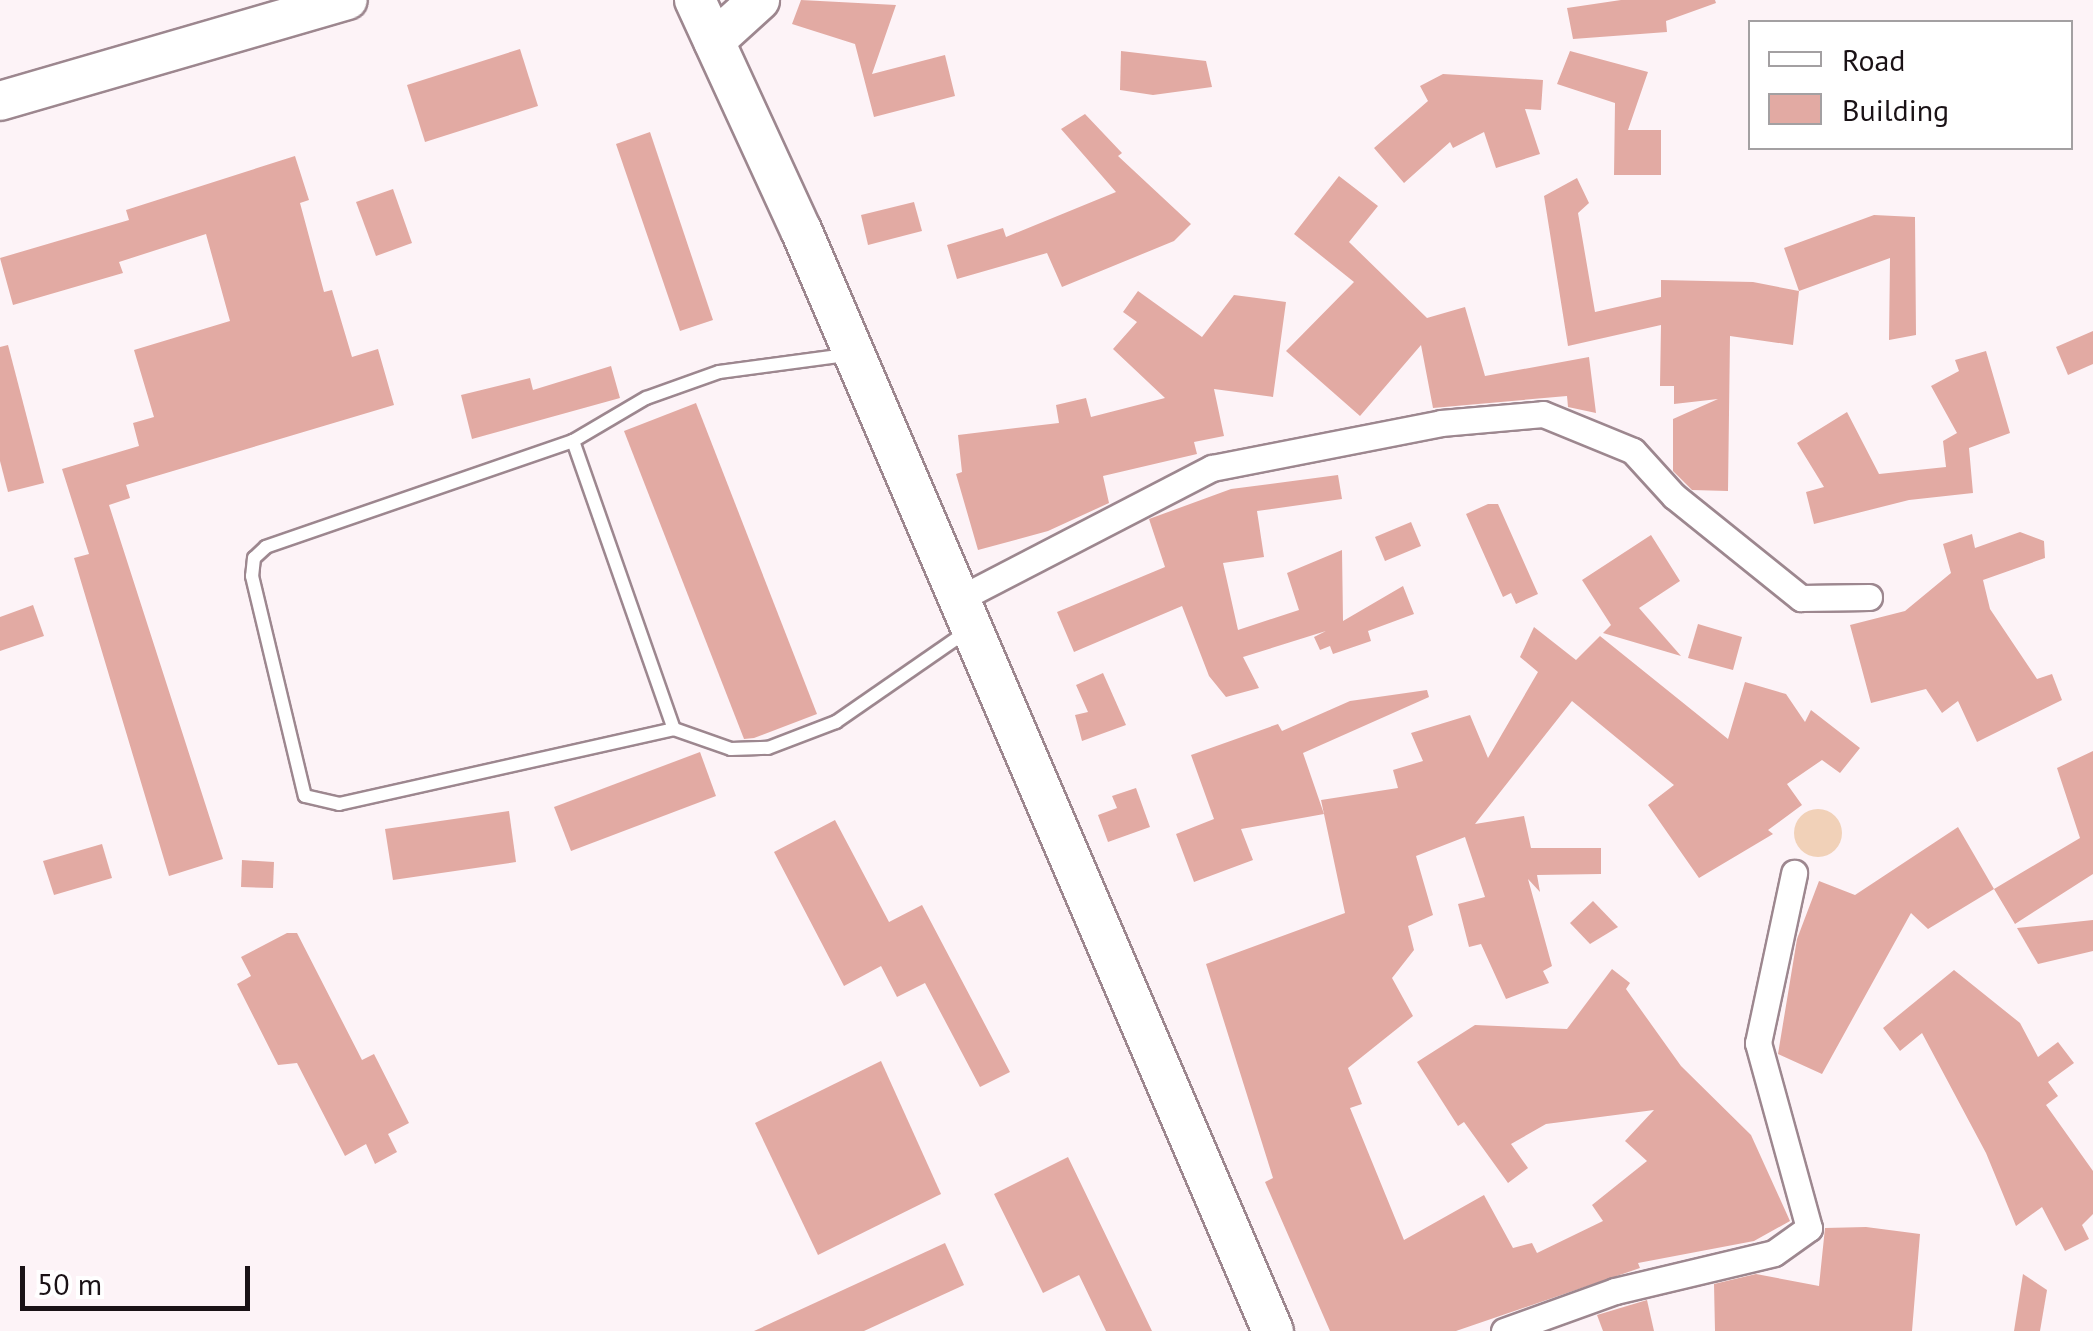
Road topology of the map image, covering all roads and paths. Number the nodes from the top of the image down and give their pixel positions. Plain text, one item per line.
1 (348, 0) edge
2 (695, 0) edge
3 (759, 0) edge
4 (714, 42) junction
5 (0, 100) edge
6 (854, 354) junction
7 (573, 441) junction
8 (1869, 597) dead end
9 (965, 613) junction
10 (674, 729) junction
11 (1794, 873) dead end
12 (1273, 1331) edge
13 (1504, 1331) edge

1 - 5 main road
2 - 4 highway
3 - 4 highway
4 - 6 highway
6 - 7 lane
6 - 9 highway
7 - 10 lane
7 - 10 lane
8 - 9 street
9 - 10 lane
9 - 12 highway
11 - 13 street

